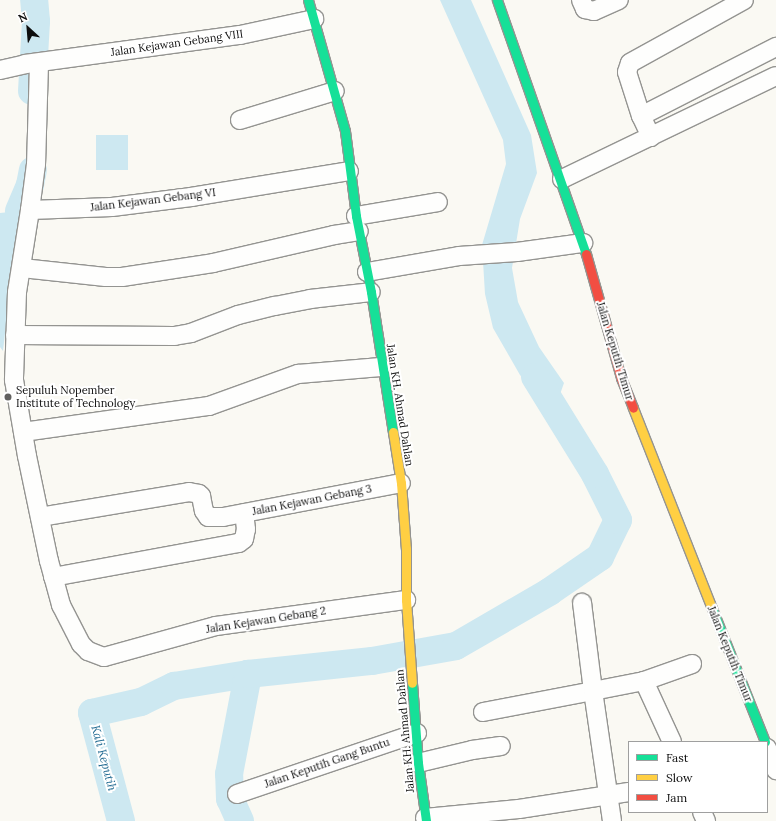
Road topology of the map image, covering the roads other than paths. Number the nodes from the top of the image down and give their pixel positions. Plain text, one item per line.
1 (308, 0) edge
2 (497, 0) edge
3 (581, 0) edge
4 (619, 0) edge
5 (744, 0) edge
6 (314, 19) junction
7 (776, 47) edge
8 (33, 64) junction
9 (0, 70) edge
10 (776, 76) edge
11 (335, 91) junction
12 (641, 116) junction
13 (240, 120) dead end
14 (651, 136) junction
15 (349, 171) junction
16 (562, 179) junction
17 (438, 202) dead end
18 (30, 210) junction
19 (357, 224) junction
20 (582, 243) junction
21 (22, 268) junction
22 (367, 272) junction
23 (371, 292) junction
24 (15, 335) junction
25 (381, 368) junction
26 (23, 432) junction
27 (400, 483) junction
28 (244, 513) junction
29 (40, 517) junction
30 (53, 577) junction
31 (406, 600) junction
32 (582, 603) dead end
33 (692, 664) dead end
34 (644, 681) junction
35 (594, 691) junction
36 (483, 712) dead end
37 (416, 733) junction
38 (672, 741) edge
39 (765, 741) edge
40 (501, 746) dead end
41 (768, 750) edge
42 (418, 763) junction
43 (776, 770) edge
44 (628, 792) edge
45 (237, 794) dead end
46 (608, 795) junction
47 (426, 820) edge
48 (612, 821) edge

1 - 6 street, Jalan KH. Ahmad Dahlan
2 - 16 street, Jalan Keputih Timur
3 - 4 street
5 - 12 street
6 - 8 street, Jalan Kejawan Gebang VIII
6 - 11 street, Jalan KH. Ahmad Dahlan
7 - 12 street
8 - 9 street, Jalan Kejawan Gebang VIII
8 - 18 street
10 - 14 street
11 - 13 street
11 - 15 street, Jalan KH. Ahmad Dahlan
12 - 14 street
14 - 16 street
15 - 18 street, Jalan Kejawan Gebang VI
15 - 19 street, Jalan KH. Ahmad Dahlan
16 - 20 street, Jalan Keputih Timur
17 - 19 street
18 - 21 street
19 - 21 street
19 - 22 street, Jalan KH. Ahmad Dahlan
20 - 22 street
20 - 39 street, Jalan Keputih Timur
21 - 24 street
22 - 23 street, Jalan KH. Ahmad Dahlan
23 - 24 street
23 - 25 street, Jalan KH. Ahmad Dahlan
24 - 26 street
25 - 26 street
25 - 27 street, Jalan KH. Ahmad Dahlan
26 - 29 street
27 - 28 street, Jalan Kejawan Gebang 3
27 - 31 street, Jalan KH. Ahmad Dahlan
28 - 29 street, Jalan Kejawan Gebang 3
28 - 30 street
29 - 30 street
30 - 31 street, Jalan Kejawan Gebang 2
31 - 37 street, Jalan KH. Ahmad Dahlan
32 - 35 street
33 - 34 street
34 - 35 street
34 - 38 street
35 - 36 street
35 - 46 street
37 - 42 street, Jalan KH. Ahmad Dahlan
37 - 45 street, Jalan Keputih Gang Buntu
40 - 42 street
41 - 43 street
42 - 47 street, Jalan KH. Ahmad Dahlan
44 - 46 street
46 - 47 street
46 - 48 street

